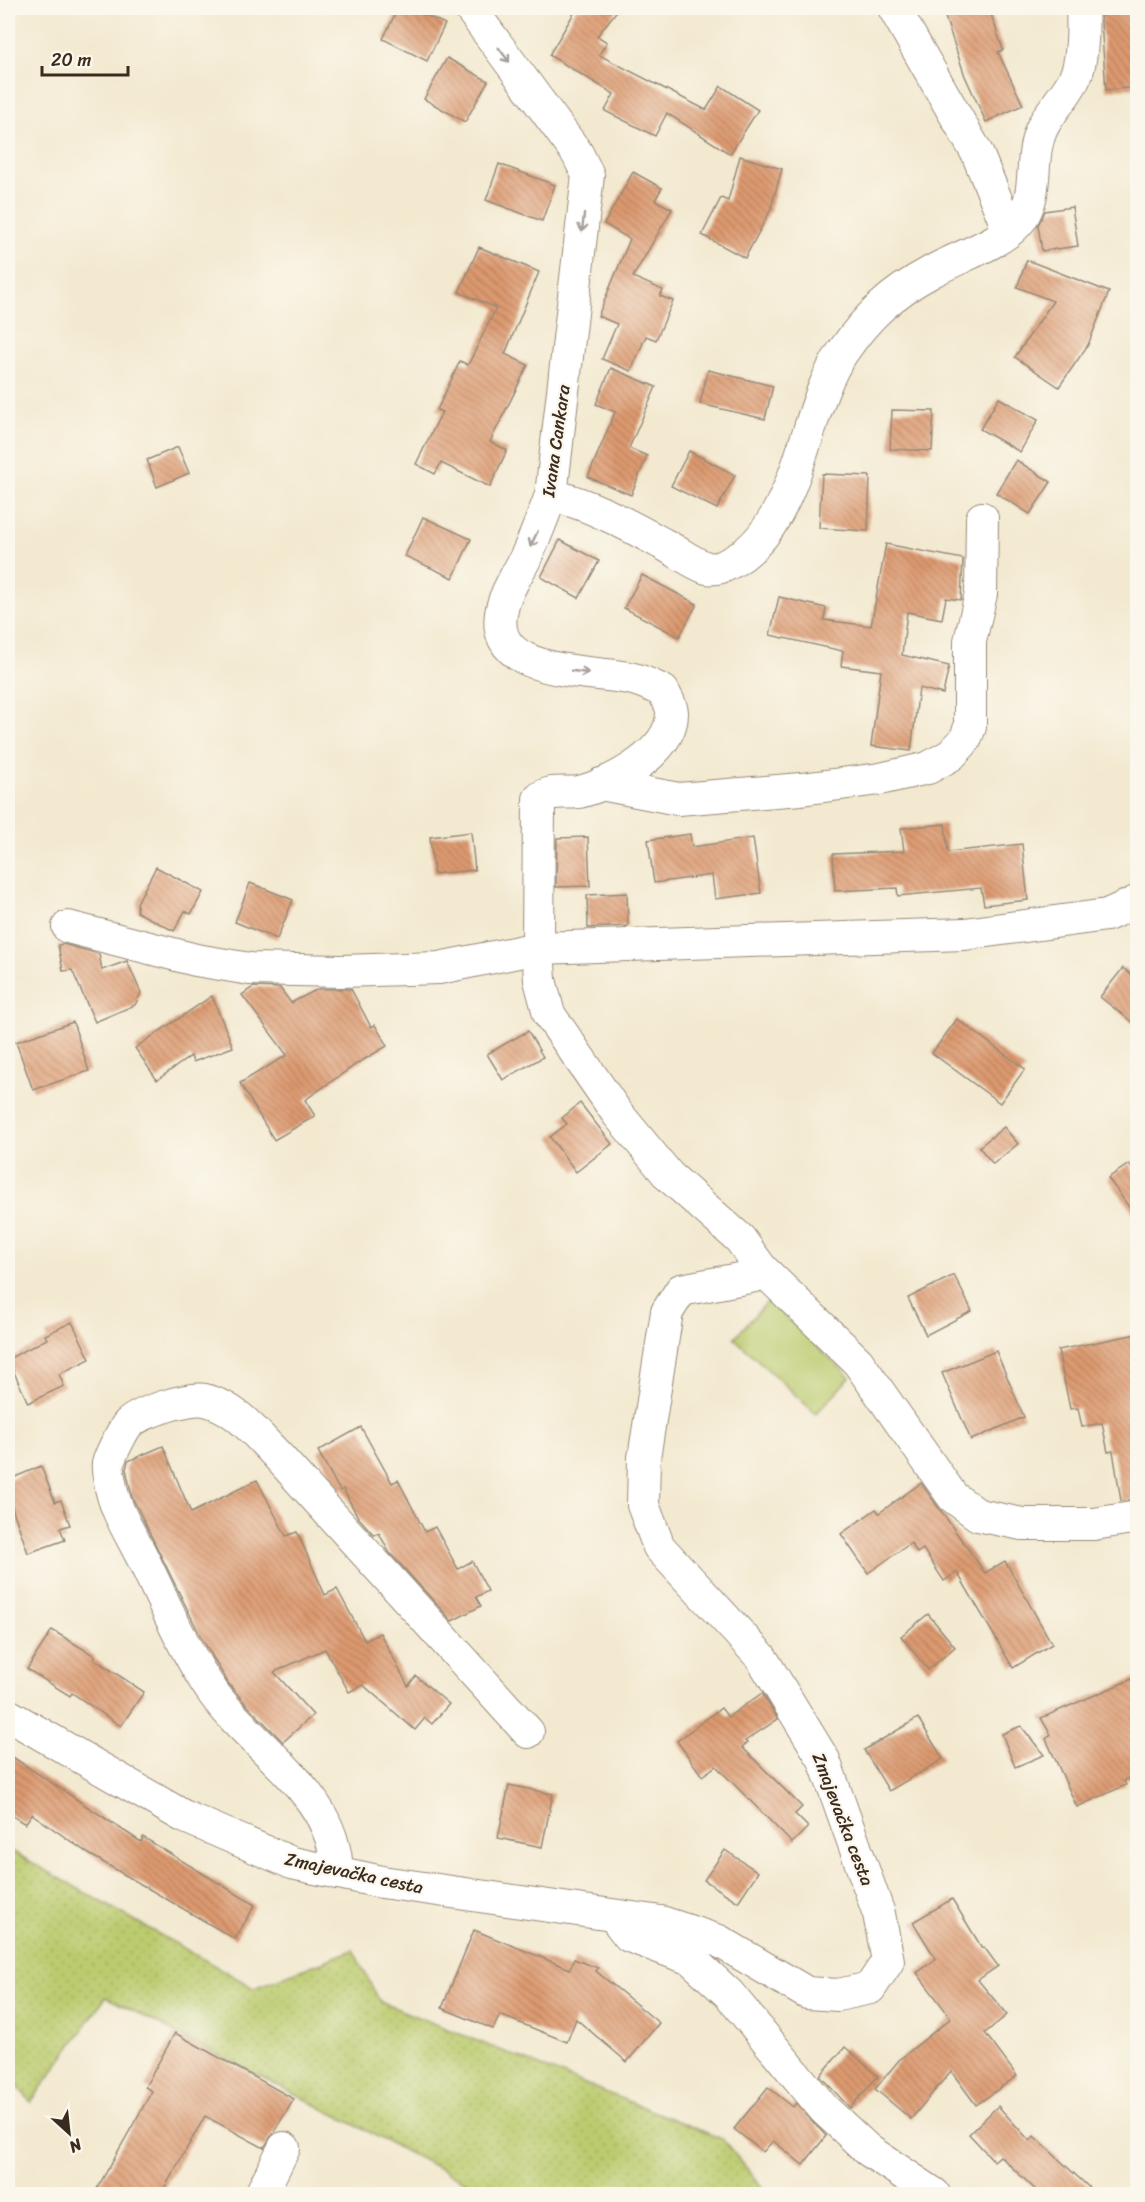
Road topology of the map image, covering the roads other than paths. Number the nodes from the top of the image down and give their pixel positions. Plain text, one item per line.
1 (470, 8) edge
2 (894, 8) edge
3 (1082, 8) edge
4 (1009, 231) junction
5 (551, 495) junction
6 (982, 518) dead end
7 (601, 784) junction
8 (1137, 901) edge
9 (68, 927) dead end
10 (538, 948) junction
11 (761, 1268) junction
12 (1137, 1517) edge
13 (8, 1715) edge
14 (528, 1732) dead end
15 (337, 1872) junction
16 (618, 1916) junction
17 (284, 2148) dead end
18 (261, 2194) edge
19 (933, 2194) edge

1 -> 5 street, Ivana Cankara
2 - 4 street
3 - 4 street
4 - 5 street
5 -> 7 street, Ivana Cankara
6 - 7 street
7 - 10 street, Ivana Cankara
8 - 10 street
9 - 10 street
10 - 11 street
11 - 12 street
11 - 16 street, Zmajevačka cesta
13 - 15 street, Zmajevačka cesta
14 - 15 street
15 - 16 street, Zmajevačka cesta
16 - 19 street
17 - 18 street

